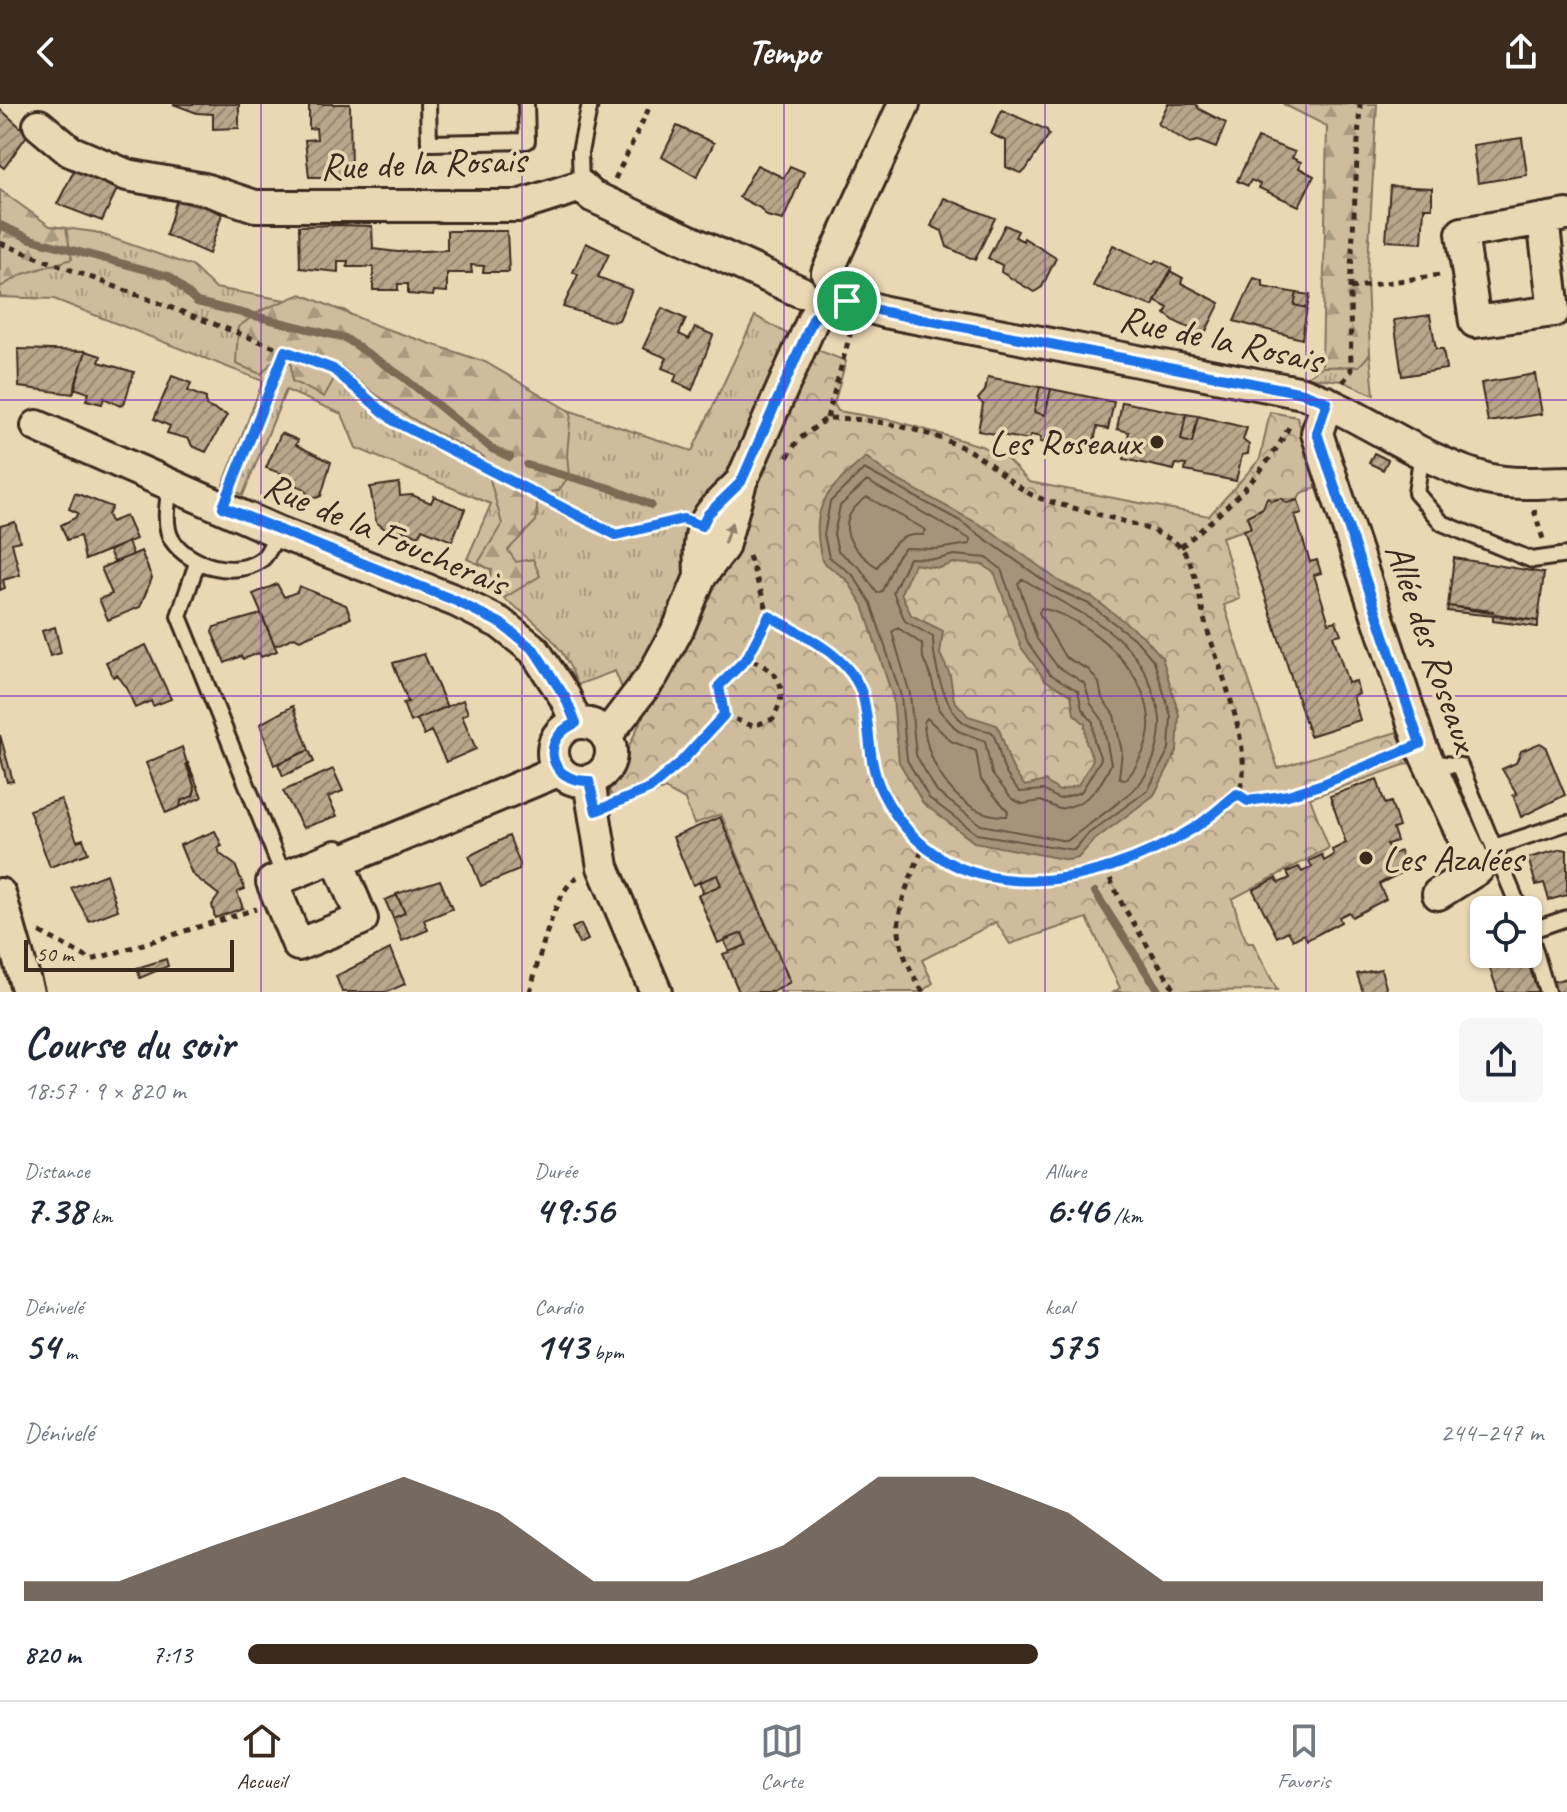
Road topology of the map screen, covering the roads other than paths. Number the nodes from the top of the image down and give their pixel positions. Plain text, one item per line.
1 (428, 104) edge
2 (526, 104) edge
3 (590, 104) edge
4 (904, 104) edge
5 (39, 125) dead end
6 (593, 194) junction
7 (1555, 217) edge
8 (827, 273) junction
9 (847, 301) junction
10 (808, 305) junction
11 (1315, 397) junction
12 (37, 426) dead end
13 (1422, 452) junction
14 (1567, 482) edge
15 (170, 484) junction
16 (278, 532) junction
17 (1567, 555) edge
18 (197, 563) junction
19 (576, 723) junction
20 (606, 736) junction
21 (1424, 753) junction
22 (558, 771) junction
23 (589, 781) junction
24 (1567, 823) edge
25 (1494, 847) junction
26 (338, 862) junction
27 (282, 889) junction
28 (1438, 894) dead end
29 (1514, 896) edge
30 (3, 903) edge
31 (1567, 918) edge
32 (1542, 926) edge
33 (1540, 968) edge
34 (28, 992) edge
35 (656, 992) edge
36 (1547, 992) edge

1 - 2 lane
3 - 6 lane
4 - 8 street
5 - 6 street, Rue de la Rosais
6 - 10 street
7 - 7 street
8 - 9 street
8 - 10 street
9 - 10 street
9 - 11 street, Rue de la Rosais
10 - 20 street
11 - 13 street, Rue de la Rosais
11 - 21 street, Allée des Roseaux
12 - 15 street, Rue de la Foucherais
13 - 14 street, Rue de la Rosais
13 - 17 lane
15 - 16 street, Rue de la Foucherais
15 - 18 lane
16 - 18 lane
16 - 19 street, Rue de la Foucherais
18 - 27 lane
19 - 20 street
19 - 22 street
20 - 23 street
21 - 25 lane
21 - 28 street, Allée des Roseaux
22 - 23 street
22 - 26 street
23 - 35 street
24 - 25 lane
25 - 29 lane
26 - 27 street
26 - 27 street
30 - 34 street
31 - 32 lane
33 - 36 lane

